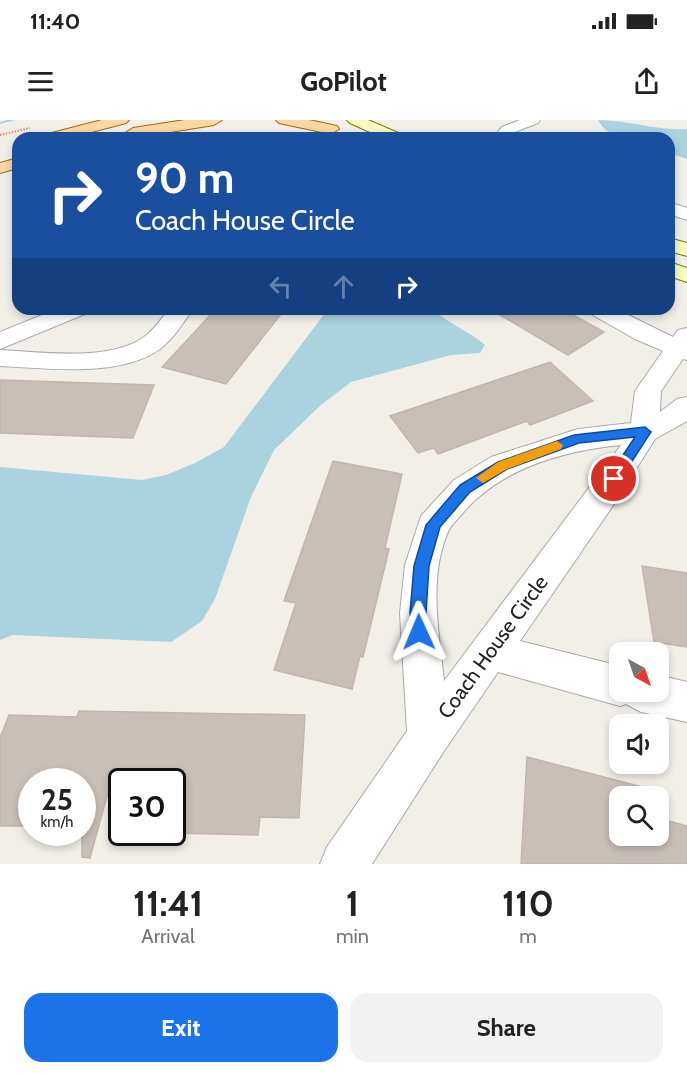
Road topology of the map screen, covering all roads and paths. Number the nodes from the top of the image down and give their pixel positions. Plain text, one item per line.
1 (121, 120) edge
2 (183, 120) edge
3 (214, 120) edge
4 (284, 120) edge
5 (311, 120) edge
6 (355, 120) edge
7 (532, 120) edge
8 (336, 131) joint
9 (74, 132) edge
10 (137, 132) edge
11 (139, 132) edge
12 (383, 132) edge
13 (506, 132) edge
14 (63, 315) edge
15 (177, 315) edge
16 (609, 315) edge
17 (0, 341) edge
18 (683, 345) edge
19 (0, 358) edge
20 (687, 406) edge
21 (645, 432) junction
22 (489, 651) junction
23 (609, 683) edge
24 (669, 698) edge
25 (687, 702) edge
26 (429, 736) junction
27 (344, 864) edge

1 - 9 main road
2 - 10 main road
3 - 11 main road
4 - 8 main road
5 - 8 street
6 - 12 street
7 - 13 street
14 - 17 street
15 - 19 street
16 - 18 street, Coach House Circle
18 - 21 street, Coach House Circle
20 - 21 street, Coach House Circle
21 - 22 street, Coach House Circle
21 - 26 street
22 - 23 street
22 - 26 street, Coach House Circle
24 - 25 street
26 - 27 street, Coach House Circle

